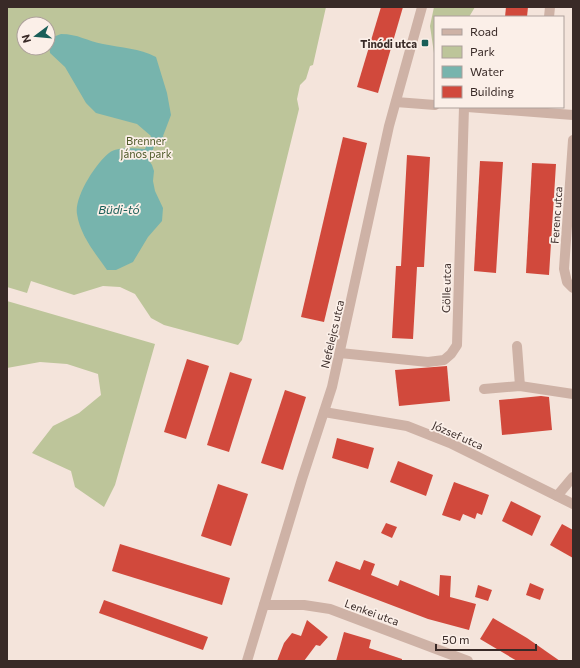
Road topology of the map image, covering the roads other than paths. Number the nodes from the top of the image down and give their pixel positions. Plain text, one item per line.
1 (422, 7) edge
2 (396, 102) junction
3 (434, 105) edge
4 (464, 108) edge
5 (490, 108) edge
6 (535, 110) edge
7 (573, 115) edge
8 (573, 140) edge
9 (573, 288) edge
10 (517, 346) dead end
11 (340, 353) junction
12 (520, 386) junction
13 (484, 389) dead end
14 (573, 394) edge
15 (324, 412) junction
16 (573, 477) edge
17 (558, 496) junction
18 (573, 504) edge
19 (264, 605) junction
20 (247, 661) edge
21 (468, 661) edge

1 - 2 street, Nefelejcs utca
2 - 3 street
2 - 11 street, Nefelejcs utca
4 - 11 street, Gölle utca
5 - 6 street
6 - 7 street
8 - 9 street, Ferenc utca
10 - 12 street
11 - 15 street, Nefelejcs utca
12 - 13 street
12 - 14 street
15 - 17 street, József utca
15 - 19 street, Nefelejcs utca
16 - 17 street
17 - 18 street, József utca
19 - 20 street, Nefelejcs utca
19 - 21 street, Lenkei utca

